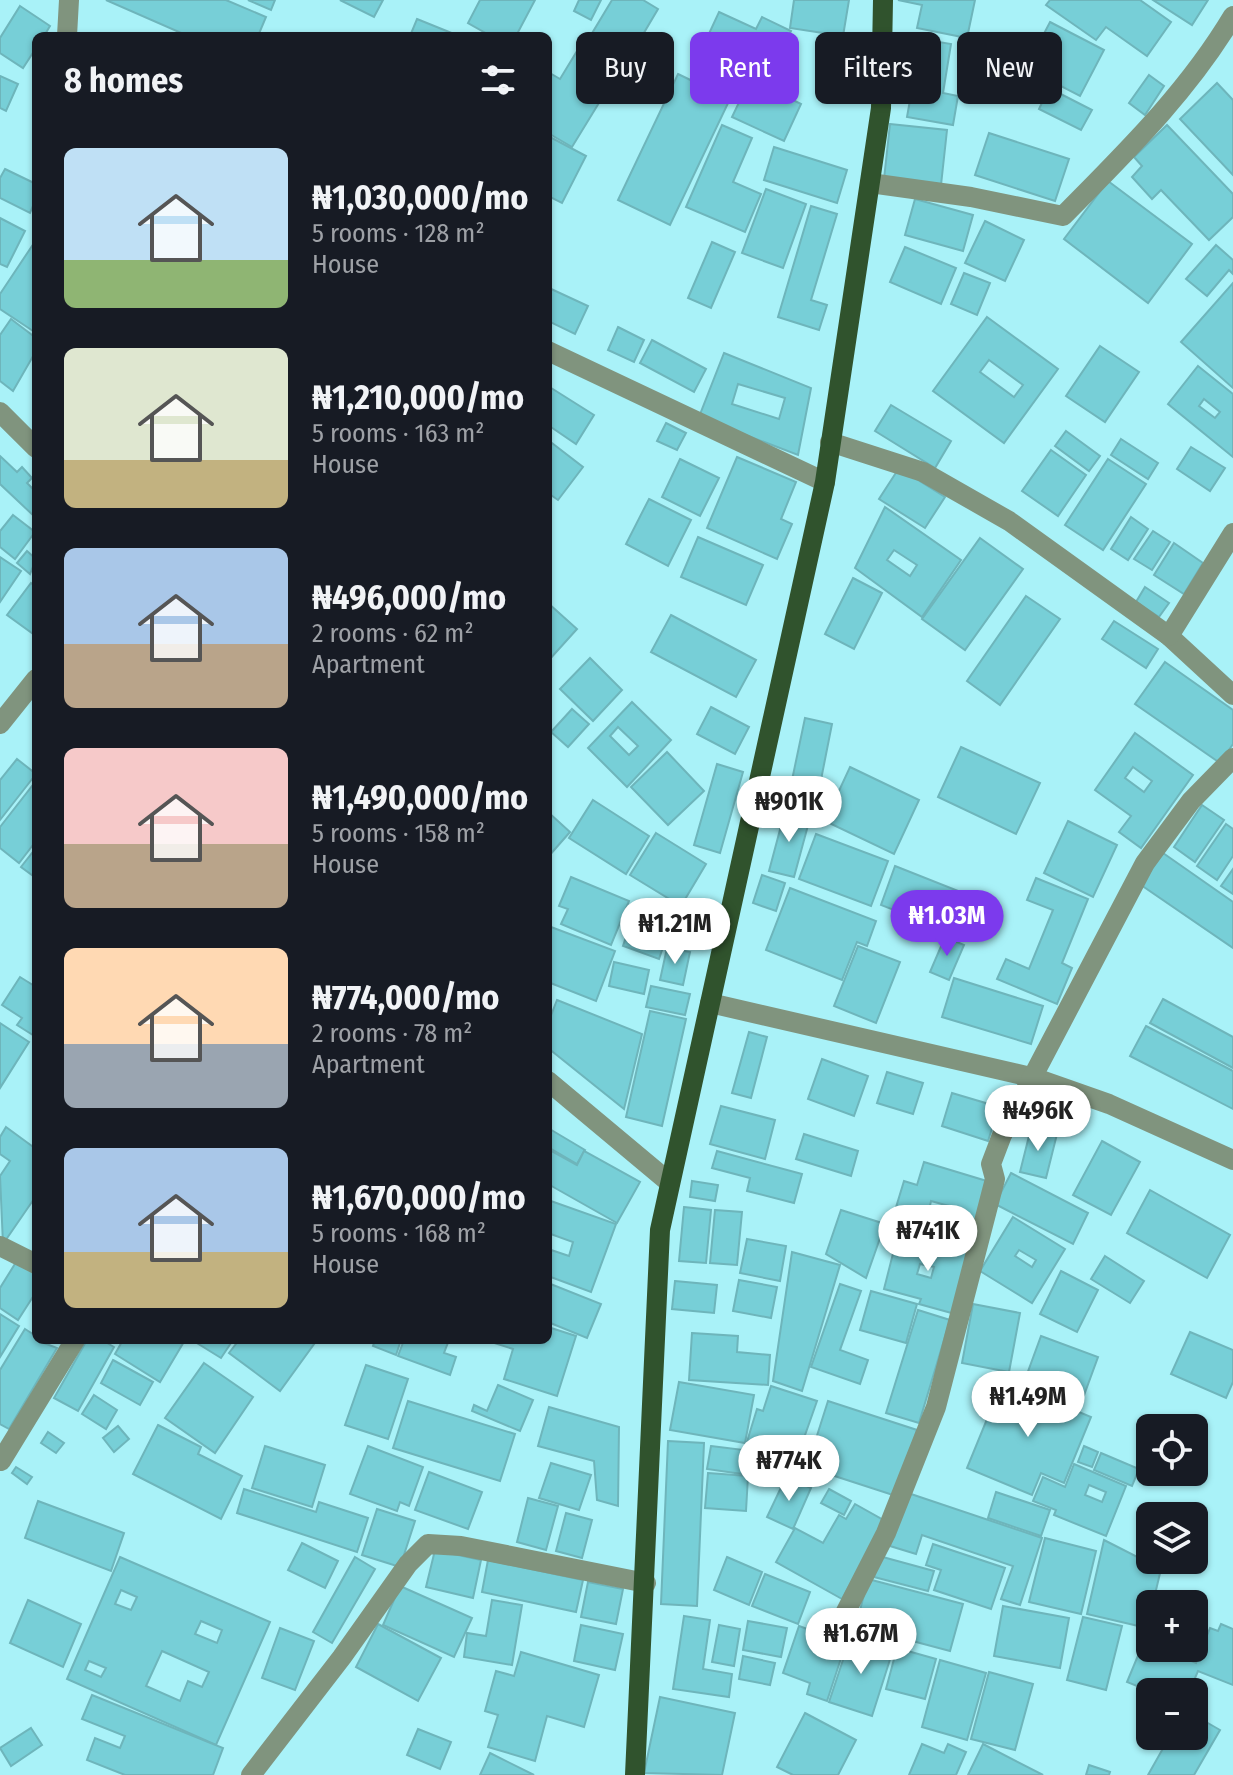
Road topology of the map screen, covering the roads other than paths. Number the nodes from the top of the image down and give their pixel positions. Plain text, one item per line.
1 (69, 0) edge
2 (883, 0) edge
3 (1233, 16) edge
4 (67, 32) edge
5 (870, 183) junction
6 (552, 353) edge
7 (0, 412) edge
8 (830, 442) junction
9 (32, 444) edge
10 (825, 482) junction
11 (1233, 533) edge
12 (1169, 636) junction
13 (32, 684) edge
14 (1233, 695) edge
15 (0, 724) edge
16 (1233, 758) edge
17 (710, 1003) junction
18 (1035, 1078) junction
19 (552, 1084) edge
20 (1233, 1160) edge
21 (670, 1183) junction
22 (0, 1246) edge
23 (32, 1262) edge
24 (73, 1344) edge
25 (1, 1461) edge
26 (646, 1583) junction
27 (823, 1628) dead end
28 (251, 1775) edge
29 (635, 1775) edge

1 - 4 street
2 - 5 main road
3 - 5 street
5 - 8 main road
6 - 10 street
7 - 9 street
8 - 10 main road
8 - 12 street
10 - 17 main road
11 - 12 street
12 - 14 street
13 - 15 street
16 - 18 street
17 - 18 street
17 - 21 main road
18 - 20 street
18 - 27 street
19 - 21 street
21 - 26 main road
22 - 23 street
24 - 25 street
26 - 28 street
26 - 29 main road

